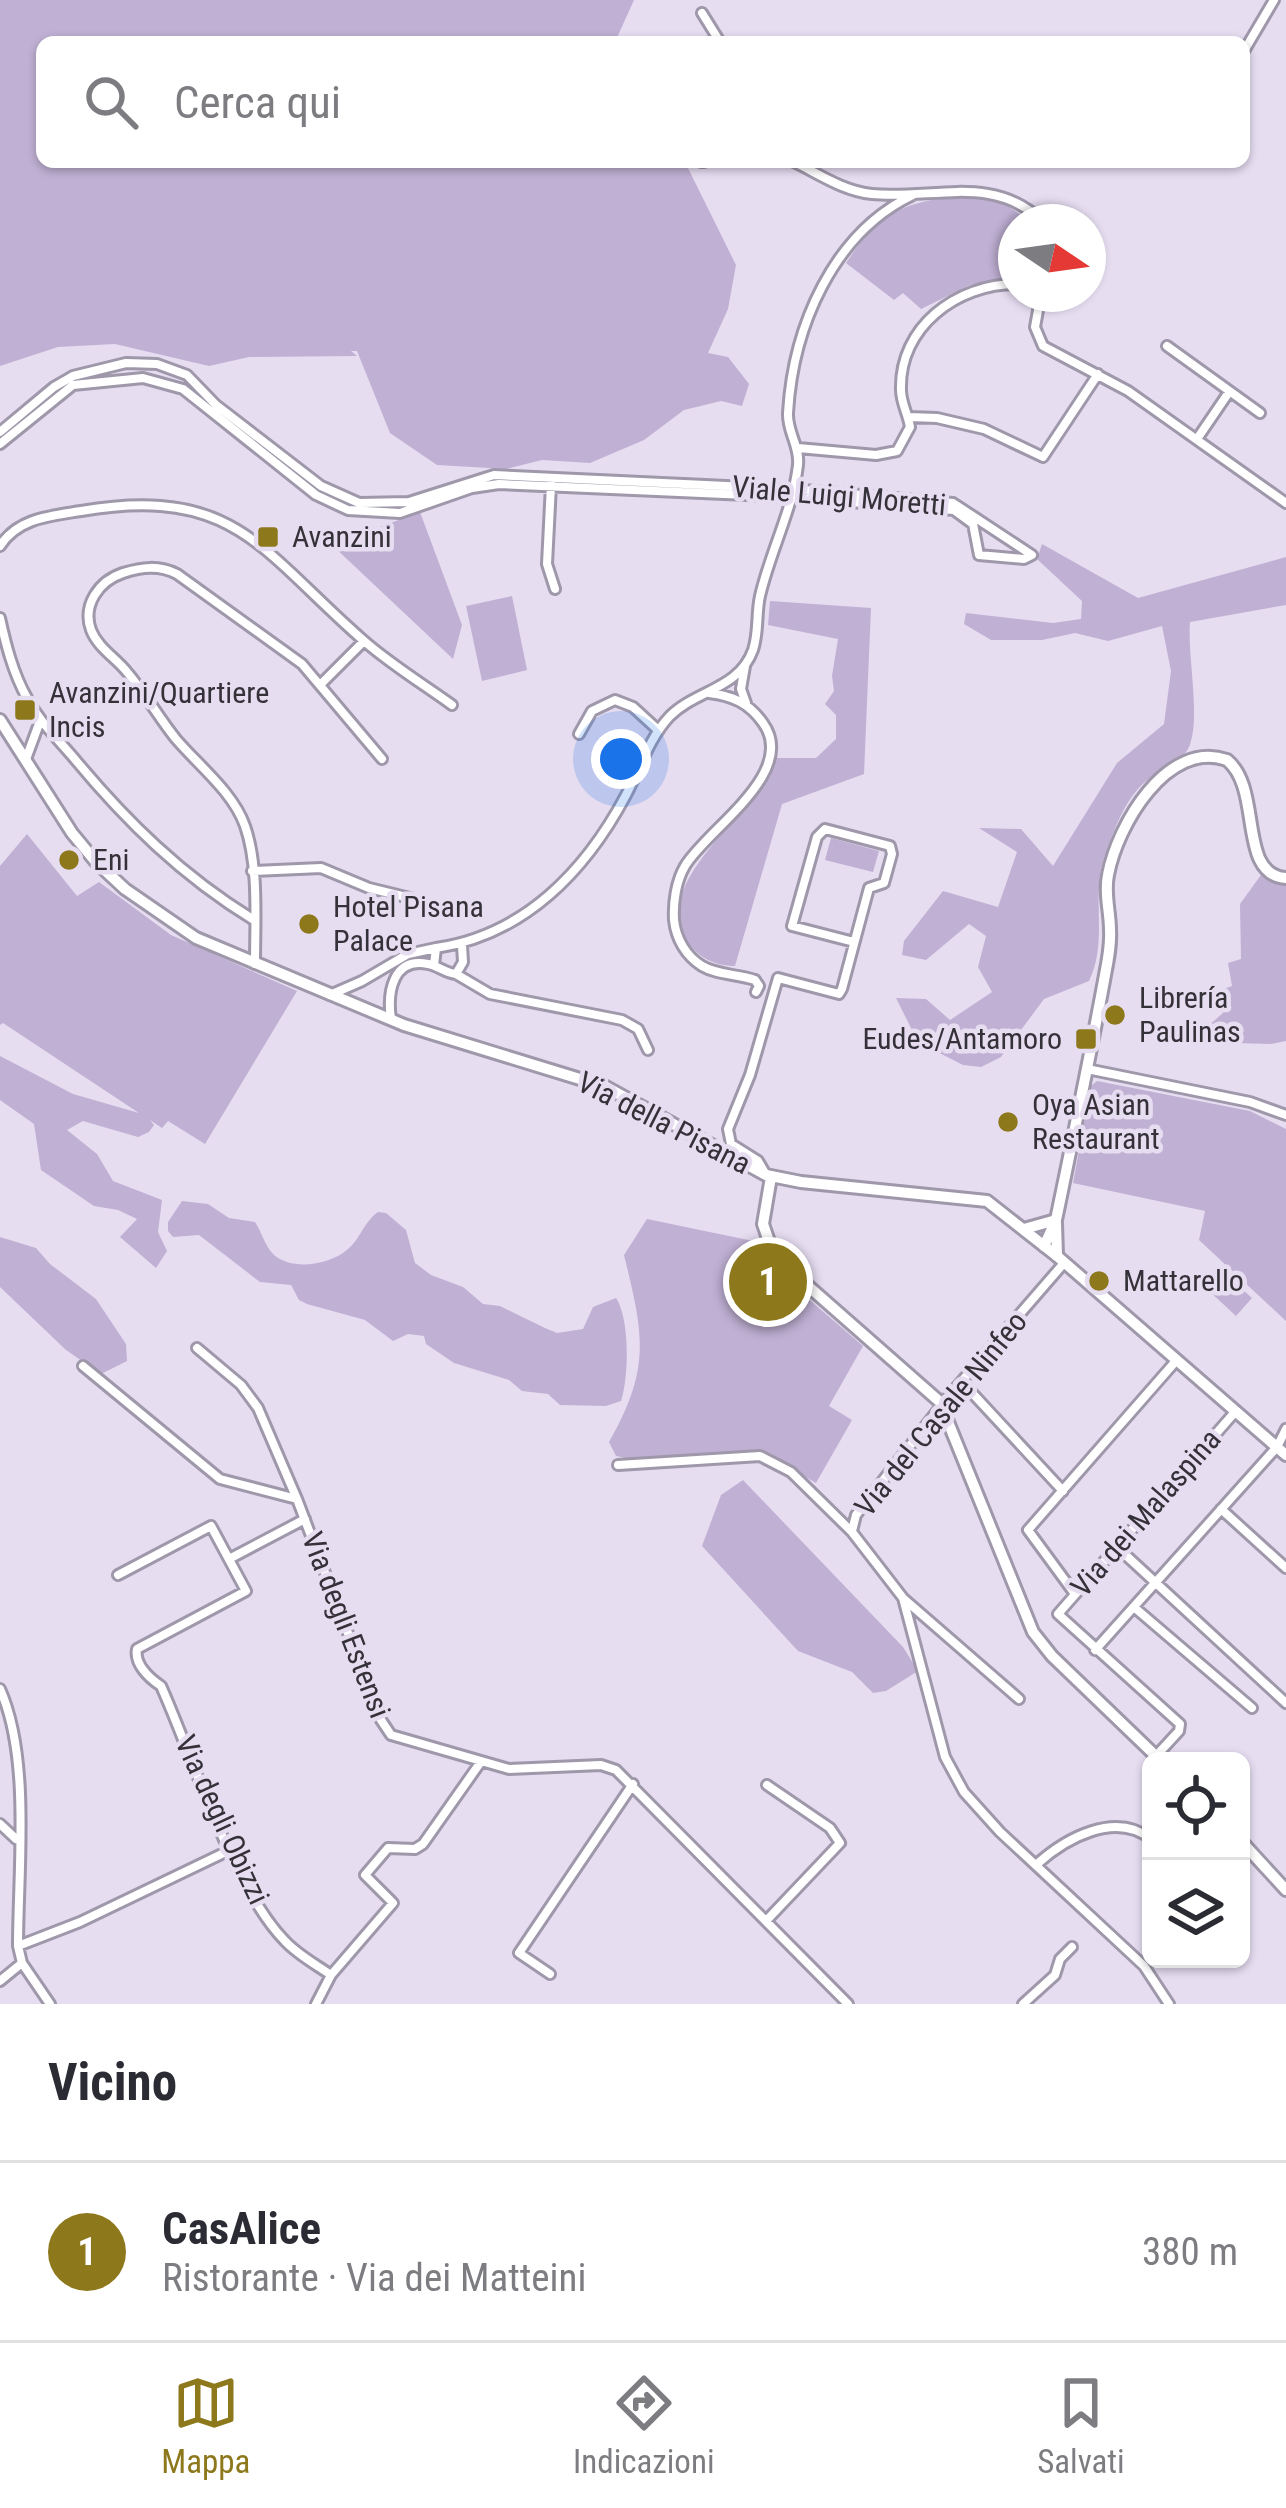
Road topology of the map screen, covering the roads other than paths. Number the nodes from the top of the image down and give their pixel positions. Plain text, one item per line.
1 (1274, 0) edge
2 (702, 13) dead end
3 (716, 36) edge
4 (1250, 40) edge
5 (807, 168) edge
6 (913, 195) junction
7 (1014, 204) edge
8 (998, 285) edge
9 (1037, 312) edge
10 (1167, 346) dead end
11 (1098, 374) junction
12 (187, 375) junction
13 (114, 379) junction
14 (1229, 392) junction
15 (1260, 413) dead end
16 (909, 417) junction
17 (0, 432) edge
18 (1196, 440) junction
19 (0, 444) edge
20 (798, 448) junction
21 (551, 482) junction
22 (791, 493) junction
23 (1286, 503) edge
24 (987, 525) junction
25 (977, 538) junction
26 (1007, 538) junction
27 (0, 546) edge
28 (999, 557) junction
29 (554, 589) dead end
30 (0, 618) edge
31 (364, 641) junction
32 (745, 664) junction
33 (321, 684) junction
34 (708, 693) junction
35 (746, 703) junction
36 (452, 705) dead end
37 (0, 720) edge
38 (40, 721) junction
39 (658, 730) junction
40 (579, 734) dead end
41 (382, 759) dead end
42 (26, 761) junction
43 (252, 872) junction
44 (1286, 878) edge
45 (414, 898) dead end
46 (254, 920) junction
47 (854, 943) junction
48 (462, 945) junction
49 (436, 948) junction
50 (255, 964) junction
51 (434, 965) junction
52 (376, 974) junction
53 (456, 974) junction
54 (390, 986) junction
55 (756, 992) dead end
56 (330, 994) junction
57 (391, 1019) junction
58 (648, 1050) dead end
59 (1086, 1069) junction
60 (1286, 1114) edge
61 (769, 1176) junction
62 (1056, 1220) junction
63 (1024, 1228) junction
64 (1044, 1246) junction
65 (1061, 1259) junction
66 (197, 1348) dead end
67 (1175, 1362) junction
68 (83, 1366) dead end
69 (962, 1382) junction
70 (942, 1406) junction
71 (1234, 1412) junction
72 (1286, 1430) edge
73 (1281, 1451) edge
74 (618, 1465) dead end
75 (1063, 1491) junction
76 (297, 1499) junction
77 (1221, 1509) junction
78 (305, 1519) junction
79 (852, 1532) junction
80 (1118, 1548) junction
81 (229, 1559) junction
82 (1286, 1568) edge
83 (118, 1575) dead end
84 (1156, 1585) junction
85 (1075, 1594) junction
86 (903, 1598) junction
87 (1135, 1607) junction
88 (1096, 1650) junction
89 (0, 1689) edge
90 (1019, 1699) dead end
91 (1286, 1703) edge
92 (1252, 1708) dead end
93 (1152, 1752) edge
94 (1163, 1752) edge
95 (480, 1763) junction
96 (633, 1784) junction
97 (767, 1785) dead end
98 (0, 1824) edge
99 (1142, 1833) edge
100 (17, 1840) junction
101 (230, 1850) junction
102 (1250, 1851) edge
103 (1037, 1864) junction
104 (1286, 1890) edge
105 (766, 1922) junction
106 (18, 1946) junction
107 (1072, 1947) dead end
108 (22, 1963) junction
109 (550, 1974) dead end
110 (331, 1975) junction
111 (0, 1981) edge
112 (50, 2004) edge
113 (316, 2004) edge
114 (848, 2004) edge
115 (1024, 2004) edge
116 (1169, 2004) edge

1 - 4 street
2 - 3 street
5 - 6 street
6 - 7 street
6 - 20 street
8 - 16 street
9 - 11 street
10 - 14 street
11 - 16 street
11 - 18 street
12 - 13 street
12 - 17 street
12 - 21 street, Viale Luigi Moretti
13 - 19 street, Viale Luigi Moretti
13 - 21 street, Viale Luigi Moretti
14 - 15 street
14 - 18 street
16 - 20 street
18 - 23 street
20 - 22 street
21 - 22 street, Viale Luigi Moretti
21 - 29 street
22 - 24 street, Viale Luigi Moretti
22 - 25 street, Viale Luigi Moretti
22 - 32 street
24 - 25 street
24 - 26 street, Viale Luigi Moretti
25 - 28 street, Viale Luigi Moretti
26 - 28 street
26 - 28 street
27 - 31 street
30 - 38 street
31 - 33 street
31 - 36 street
32 - 34 street
32 - 35 street
33 - 41 street
33 - 43 street
34 - 35 street
34 - 39 street
35 - 55 street
37 - 42 main road, Via della Pisana
38 - 42 street
38 - 46 street
39 - 40 street
39 - 48 street
42 - 50 main road, Via della Pisana
43 - 45 street
43 - 46 street
44 - 59 main road
46 - 50 street
47 - 47 street
47 - 61 street
48 - 49 street
48 - 53 street
49 - 51 street
49 - 52 street
50 - 56 main road, Via della Pisana
51 - 53 street
51 - 54 street
52 - 54 street
52 - 56 street
53 - 58 street
54 - 57 street
56 - 57 main road, Via della Pisana
57 - 61 main road, Via della Pisana
59 - 60 street
59 - 62 main road
61 - 63 main road, Via della Pisana
61 - 70 main road
62 - 63 main road
62 - 64 main road
62 - 65 main road
63 - 64 main road, Via della Pisana
64 - 65 main road, Via della Pisana
65 - 67 main road, Via della Pisana
65 - 69 street, Via del Casale Ninfeo
66 - 76 street
67 - 71 main road, Via della Pisana
67 - 75 street
68 - 76 street, Via degli Estensi
69 - 70 street, Via del Casale Ninfeo
69 - 75 street
70 - 79 street, Via del Casale Ninfeo
70 - 93 main road
71 - 73 main road, Via della Pisana
71 - 80 street, Via dei Malaspina
72 - 73 street
73 - 77 street
74 - 79 street, Via del Casale Ninfeo
75 - 85 street
76 - 78 street, Via degli Estensi
77 - 82 street
77 - 84 street
78 - 81 street
78 - 95 street, Via degli Estensi
79 - 86 street
80 - 84 street
80 - 85 street, Via dei Malaspina
81 - 83 street
81 - 101 street, Via degli Obizzi
84 - 87 street
84 - 91 street
85 - 88 street, Via dei Malaspina
86 - 90 street
86 - 103 street
87 - 88 street
87 - 92 street
88 - 94 street
89 - 100 street
95 - 96 street, Via degli Estensi
95 - 110 street
96 - 105 street, Via degli Estensi
96 - 109 street
97 - 105 street
98 - 100 street
99 - 103 street
100 - 106 street
101 - 106 street
101 - 110 street, Via degli Obizzi
102 - 104 main road
103 - 116 street
105 - 114 street, Via degli Estensi
106 - 108 street
107 - 115 street
108 - 111 street
108 - 112 street
110 - 113 street

